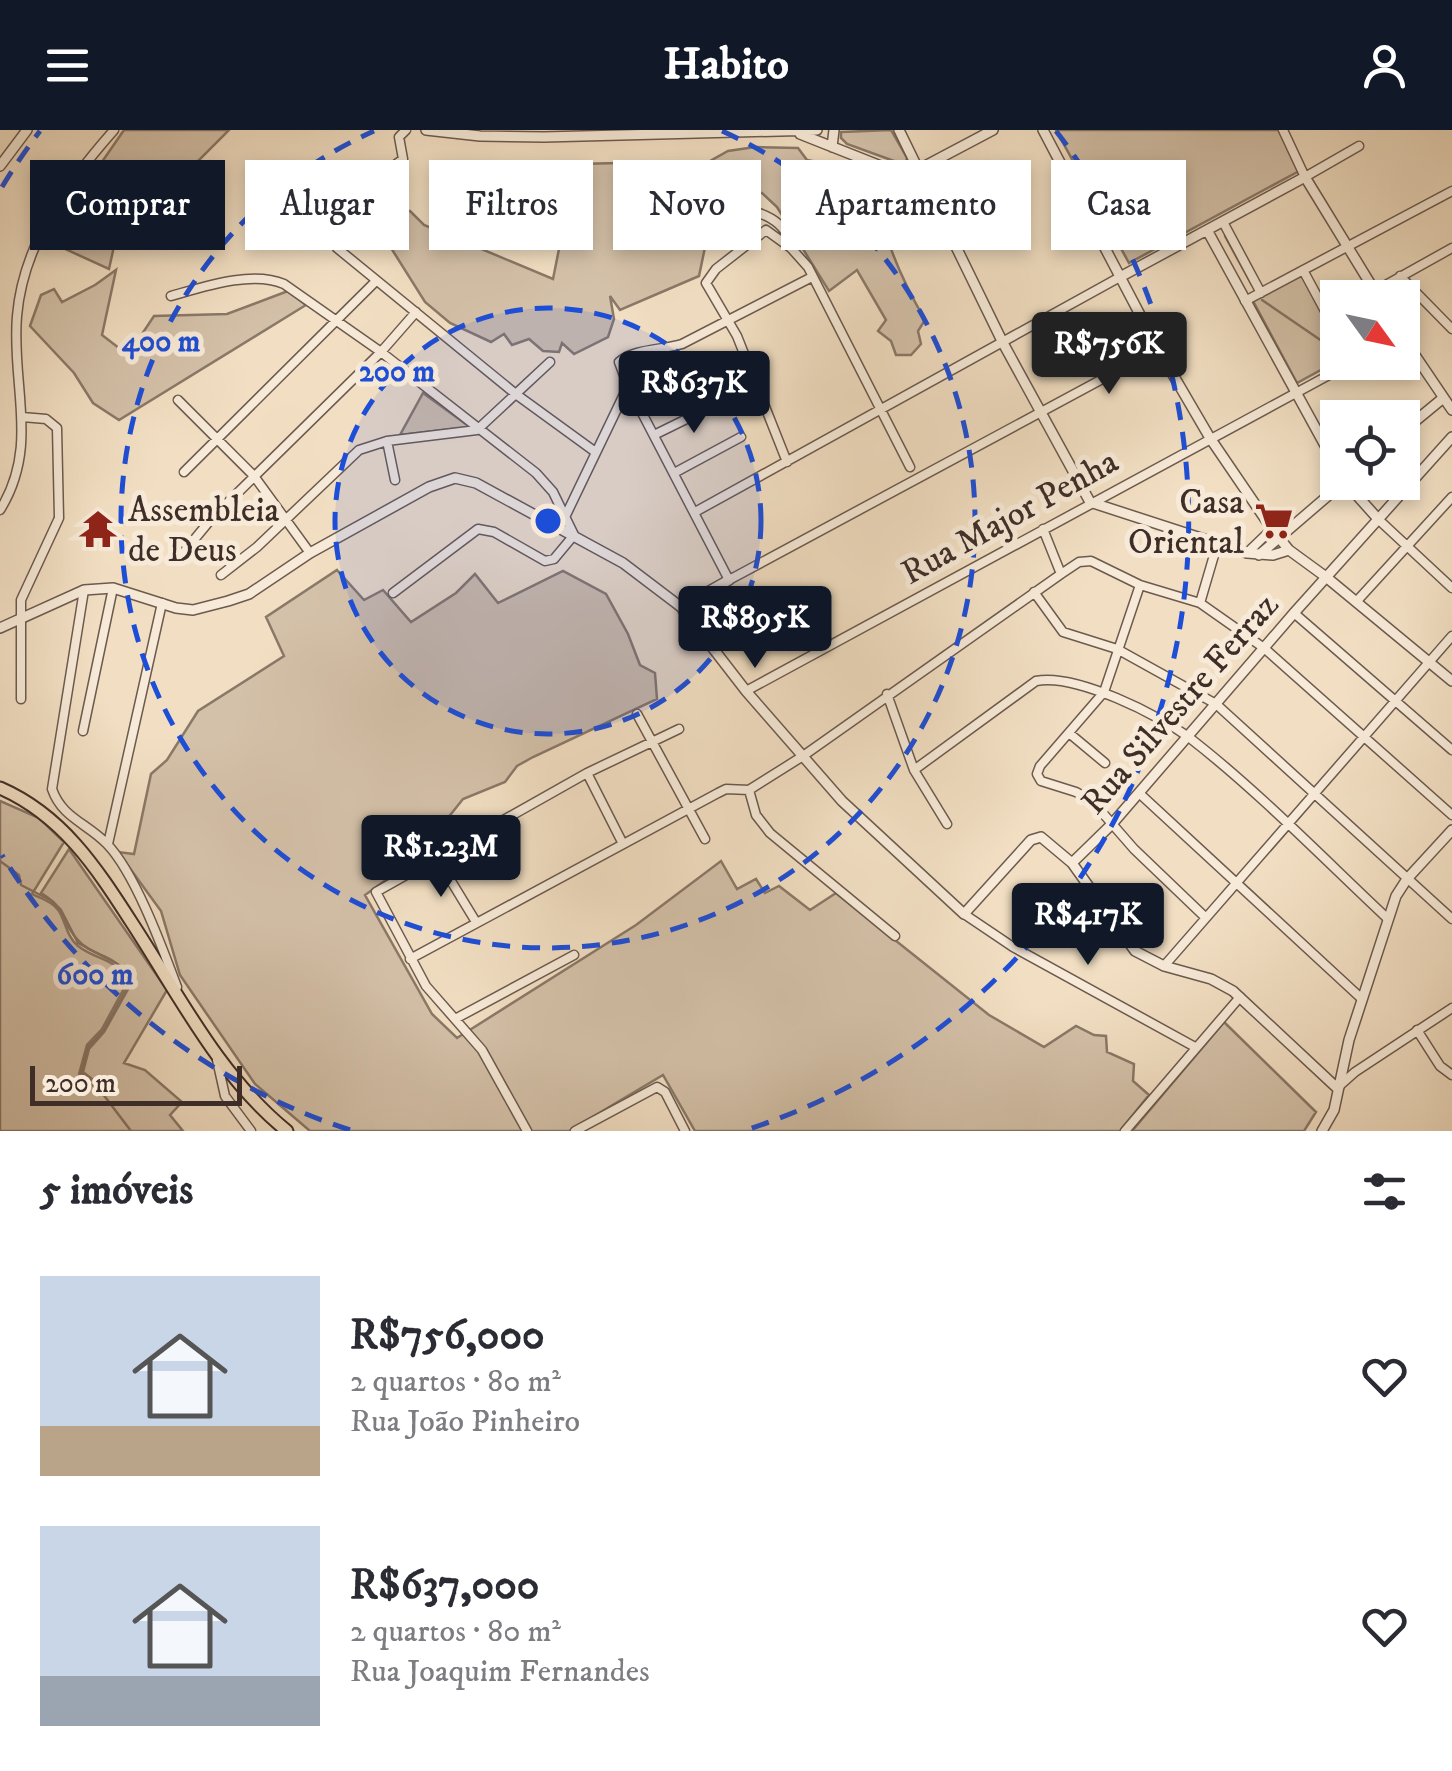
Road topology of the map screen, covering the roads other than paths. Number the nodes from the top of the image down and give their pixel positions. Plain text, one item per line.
1 (27, 130) edge
2 (114, 130) edge
3 (406, 130) edge
4 (426, 130) edge
5 (817, 130) edge
6 (834, 130) edge
7 (899, 130) edge
8 (993, 130) edge
9 (1044, 130) edge
10 (1283, 130) edge
11 (452, 132) edge
12 (797, 133) junction
13 (832, 146) junction
14 (1359, 146) dead end
15 (402, 160) edge
16 (867, 160) edge
17 (914, 160) edge
18 (938, 160) edge
19 (0, 166) edge
20 (1305, 177) junction
21 (1452, 191) edge
22 (761, 214) edge
23 (1223, 222) junction
24 (781, 228) edge
25 (1207, 230) junction
26 (781, 240) edge
27 (1347, 247) junction
28 (1452, 248) edge
29 (339, 250) edge
30 (793, 250) edge
31 (958, 250) edge
32 (1303, 270) junction
33 (1400, 276) junction
34 (812, 277) junction
35 (1120, 277) junction
36 (1368, 280) edge
37 (1395, 280) edge
38 (376, 281) junction
39 (1261, 293) junction
40 (171, 296) dead end
41 (1245, 301) junction
42 (1320, 302) edge
43 (416, 312) junction
44 (337, 320) junction
45 (728, 320) junction
46 (1452, 329) edge
47 (1003, 343) junction
48 (1158, 349) junction
49 (381, 352) junction
50 (747, 360) junction
51 (550, 362) dead end
52 (1420, 364) edge
53 (683, 372) dead end
54 (1321, 380) edge
55 (712, 382) dead end
56 (628, 386) junction
57 (759, 386) junction
58 (1452, 390) edge
59 (1295, 394) junction
60 (517, 396) junction
61 (634, 396) junction
62 (1442, 399) junction
63 (178, 400) dead end
64 (715, 405) dead end
65 (731, 405) dead end
66 (881, 410) junction
67 (1452, 410) edge
68 (1042, 412) junction
69 (22, 417) junction
70 (1420, 417) edge
71 (477, 430) junction
72 (656, 434) junction
73 (217, 437) junction
74 (741, 437) dead end
75 (1210, 438) junction
76 (1320, 438) edge
77 (387, 441) junction
78 (1451, 441) edge
79 (594, 451) junction
80 (787, 462) junction
81 (910, 467) dead end
82 (184, 472) dead end
83 (676, 472) junction
84 (254, 476) junction
85 (395, 480) dead end
86 (1452, 497) edge
87 (1320, 500) edge
88 (1361, 500) edge
89 (1090, 502) junction
90 (0, 510) edge
91 (696, 512) junction
92 (566, 515) junction
93 (284, 519) junction
94 (1379, 520) junction
95 (1042, 529) junction
96 (1275, 533) junction
97 (574, 534) junction
98 (1217, 545) junction
99 (1408, 546) junction
100 (1289, 550) junction
101 (184, 552) dead end
102 (310, 552) junction
103 (1247, 553) junction
104 (1259, 555) junction
105 (1061, 574) junction
106 (221, 575) dead end
107 (1326, 577) junction
108 (729, 580) junction
109 (1140, 584) junction
110 (113, 588) junction
111 (1452, 588) edge
112 (84, 590) junction
113 (1034, 592) junction
114 (393, 593) dead end
115 (1356, 602) junction
116 (1200, 603) junction
117 (162, 604) junction
118 (681, 607) junction
119 (1294, 613) junction
120 (21, 617) junction
121 (0, 628) edge
122 (1452, 636) edge
123 (1264, 648) junction
124 (1117, 650) junction
125 (1428, 662) junction
126 (1452, 681) edge
127 (746, 691) junction
128 (1104, 692) junction
129 (887, 694) junction
130 (1395, 699) junction
131 (20, 700) dead end
132 (1216, 704) junction
133 (638, 714) dead end
134 (680, 729) dead end
135 (83, 730) dead end
136 (1069, 732) junction
137 (1362, 736) junction
138 (1188, 737) junction
139 (652, 740) junction
140 (1452, 750) edge
141 (803, 756) junction
142 (1106, 763) dead end
143 (914, 770) junction
144 (587, 774) junction
145 (0, 788) edge
146 (749, 790) junction
147 (1139, 793) junction
148 (1313, 794) junction
149 (688, 808) junction
150 (1452, 814) edge
151 (948, 824) dead end
152 (1112, 824) junction
153 (1286, 824) junction
154 (1452, 830) edge
155 (705, 838) dead end
156 (108, 844) junction
157 (623, 844) junction
158 (438, 858) junction
159 (1072, 863) junction
160 (1407, 879) junction
161 (1234, 882) junction
162 (1087, 886) junction
163 (1060, 912) dead end
164 (964, 914) junction
165 (1206, 917) junction
166 (1388, 919) junction
167 (1452, 919) edge
168 (476, 922) junction
169 (895, 936) dead end
170 (574, 955) dead end
171 (410, 959) junction
172 (1164, 966) junction
173 (1240, 997) junction
174 (1362, 999) junction
175 (182, 1002) junction
176 (1452, 1008) edge
177 (455, 1019) junction
178 (1417, 1030) junction
179 (1195, 1047) junction
180 (216, 1055) junction
181 (1452, 1075) edge
182 (1337, 1088) junction
183 (251, 1131) edge
184 (287, 1131) edge
185 (527, 1131) edge
186 (575, 1131) edge
187 (685, 1131) edge
188 (1125, 1131) edge
189 (1322, 1131) edge

1 - 19 street
2 - 69 street
3 - 15 street
4 - 11 street
5 - 12 street
6 - 13 street
7 - 17 street
8 - 18 street
9 - 35 street
10 - 20 street
11 - 12 street
12 - 13 street
13 - 16 street
14 - 20 street
20 - 23 street
20 - 27 street
21 - 27 street
22 - 24 street
23 - 25 street
23 - 39 street
25 - 35 street
25 - 41 street
26 - 45 street
27 - 32 street
27 - 36 street
28 - 33 street
29 - 38 street
30 - 34 street
31 - 47 street
32 - 39 street
32 - 42 street
33 - 37 street
33 - 46 street
34 - 45 street
34 - 66 street
35 - 47 street
35 - 48 street
38 - 43 street
38 - 44 street
39 - 41 street
40 - 44 street
41 - 59 street
43 - 49 street
43 - 60 street
44 - 49 street
44 - 73 street
45 - 50 street
45 - 56 street
47 - 66 street
47 - 68 street
48 - 68 street
48 - 75 street
49 - 71 street
49 - 84 street
50 - 55 street
50 - 57 street
51 - 60 street
52 - 62 street
53 - 61 street
54 - 59 street, Rua Major Penha
56 - 61 street
56 - 79 street
57 - 65 street
57 - 80 street
58 - 62 street
59 - 75 street, Rua Major Penha
59 - 76 street
60 - 71 street
60 - 79 street
61 - 72 street
62 - 67 street
62 - 70 street
63 - 73 street
64 - 72 street
66 - 80 street
66 - 81 street
68 - 89 street
68 - 108 street
69 - 90 street
69 - 120 street
71 - 77 street
71 - 92 street
72 - 83 street
73 - 82 street
73 - 84 street
74 - 83 street
75 - 89 street, Rua Major Penha
75 - 96 street
77 - 85 street
77 - 93 street
78 - 94 street, Rua Silvestre Ferraz
79 - 92 street
80 - 91 street
83 - 91 street
84 - 93 street
84 - 101 street
86 - 99 street
87 - 96 street
88 - 94 street
89 - 95 street, Rua Major Penha
89 - 98 street
91 - 108 street
92 - 97 street
93 - 102 street
93 - 106 street
94 - 99 street
94 - 107 street, Rua Silvestre Ferraz
95 - 105 street
95 - 127 street, Rua Major Penha
96 - 100 street
96 - 103 street
96 - 104 street
97 - 102 street
97 - 114 street
97 - 118 street
98 - 103 street
98 - 116 street
99 - 111 street
99 - 115 street
100 - 104 street
100 - 107 street
102 - 117 street
103 - 104 street
105 - 109 street
105 - 113 street
107 - 115 street
107 - 119 street, Rua Silvestre Ferraz
108 - 118 street
109 - 116 street
109 - 124 street
110 - 112 street
110 - 117 street
110 - 135 street
112 - 120 street
112 - 156 street
113 - 124 street
113 - 129 street
115 - 125 street
116 - 123 street
117 - 156 street
118 - 127 street
119 - 123 street, Rua Silvestre Ferraz
119 - 130 street
120 - 121 street
120 - 131 street
122 - 125 street
123 - 132 street, Rua Silvestre Ferraz
123 - 137 street
124 - 128 street
124 - 132 street
125 - 126 street
125 - 130 street
127 - 141 street
128 - 136 street
128 - 138 street
128 - 143 street
129 - 141 street
129 - 143 street
130 - 137 street
130 - 140 street
132 - 138 street, Rua Silvestre Ferraz
132 - 148 street
133 - 139 street
134 - 139 street
136 - 142 street
136 - 152 street
137 - 148 street
137 - 150 street
138 - 147 street, Rua Silvestre Ferraz
138 - 153 street
139 - 144 street
139 - 149 street
141 - 146 street
141 - 164 street
143 - 151 street
144 - 157 street
144 - 158 street
145 - 175 highway
146 - 149 street
146 - 169 street
147 - 152 street, Rua Silvestre Ferraz
147 - 161 street
148 - 153 street
148 - 160 street
149 - 155 street
149 - 157 street
152 - 159 street, Rua Silvestre Ferraz
152 - 165 street
153 - 161 street
153 - 166 street
154 - 160 street
156 - 175 street
157 - 168 street
158 - 168 street
158 - 171 street
159 - 162 street
159 - 164 street
160 - 166 street
160 - 167 street
161 - 165 street
161 - 174 street
162 - 163 street
162 - 172 street
164 - 179 street
165 - 172 street
166 - 174 street
168 - 171 street
170 - 177 street
171 - 177 street
172 - 173 street
173 - 179 street
173 - 182 street
174 - 182 street
175 - 180 highway
176 - 178 street
177 - 185 street
178 - 181 street
178 - 182 street
179 - 188 street
180 - 183 street
180 - 184 highway
182 - 189 street
186 - 187 street

